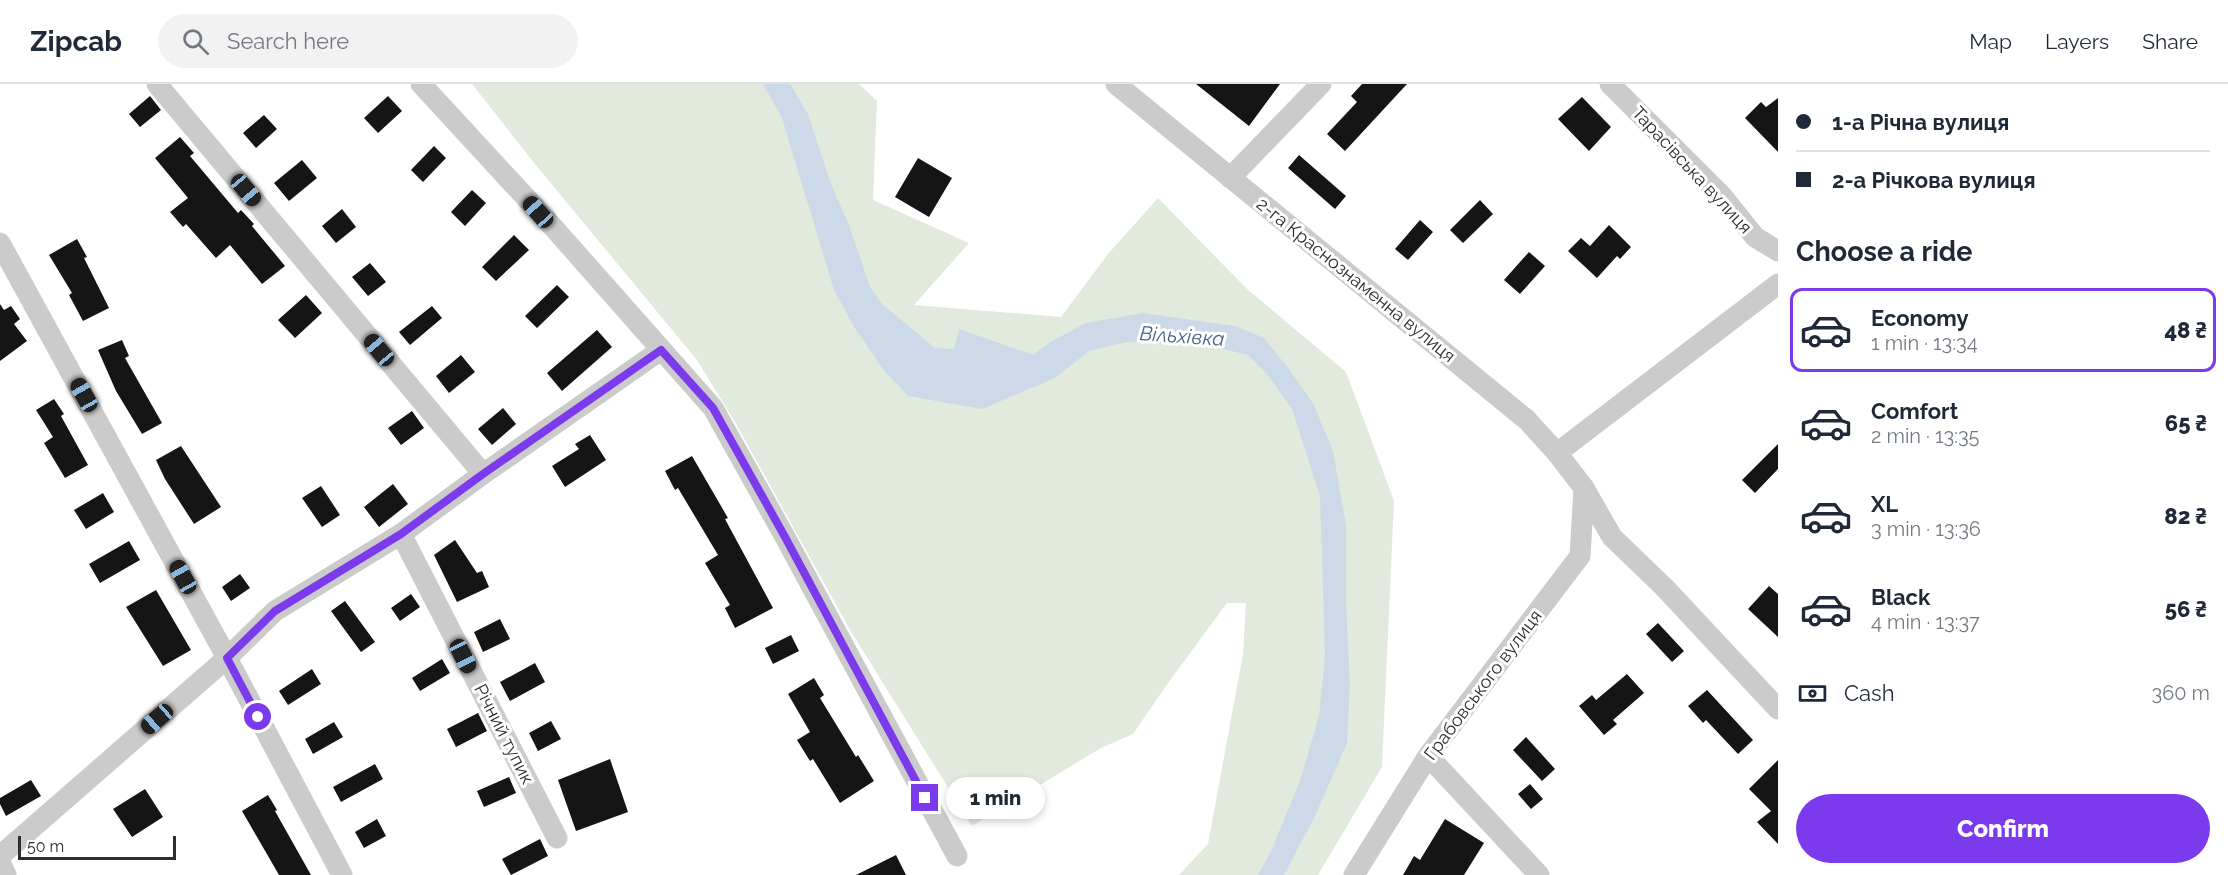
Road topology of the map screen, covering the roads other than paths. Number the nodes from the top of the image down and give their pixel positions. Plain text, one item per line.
1 (157, 84) edge
2 (421, 84) edge
3 (1116, 84) edge
4 (1322, 84) edge
5 (1610, 84) edge
6 (1230, 178) junction
7 (0, 243) edge
8 (1778, 251) edge
9 (1778, 284) edge
10 (661, 350) junction
11 (1557, 453) junction
12 (483, 474) junction
13 (1584, 488) junction
14 (401, 534) junction
15 (227, 658) junction
16 (1778, 709) edge
17 (1428, 756) junction
18 (557, 837) dead end
19 (0, 856) edge
20 (957, 856) dead end
21 (0, 862) edge
22 (6, 875) edge
23 (342, 875) edge
24 (1354, 875) edge
25 (1539, 875) edge

1 - 12 street
2 - 10 street
3 - 6 street, 2-га Краснознаменна вулиця
4 - 6 street
5 - 8 street, Тарасівська вулиця
6 - 11 street, 2-га Краснознаменна вулиця
7 - 15 street
9 - 11 street
10 - 12 street
10 - 20 street
11 - 13 street, 2-га Краснознаменна вулиця
12 - 14 street
13 - 16 street, 2-га Краснознаменна вулиця
13 - 17 street, Грабовського вулиця
14 - 15 street
14 - 18 street, Річний тупик
15 - 19 street
15 - 23 street
17 - 24 street, Грабовського вулиця
17 - 25 street
21 - 22 street

